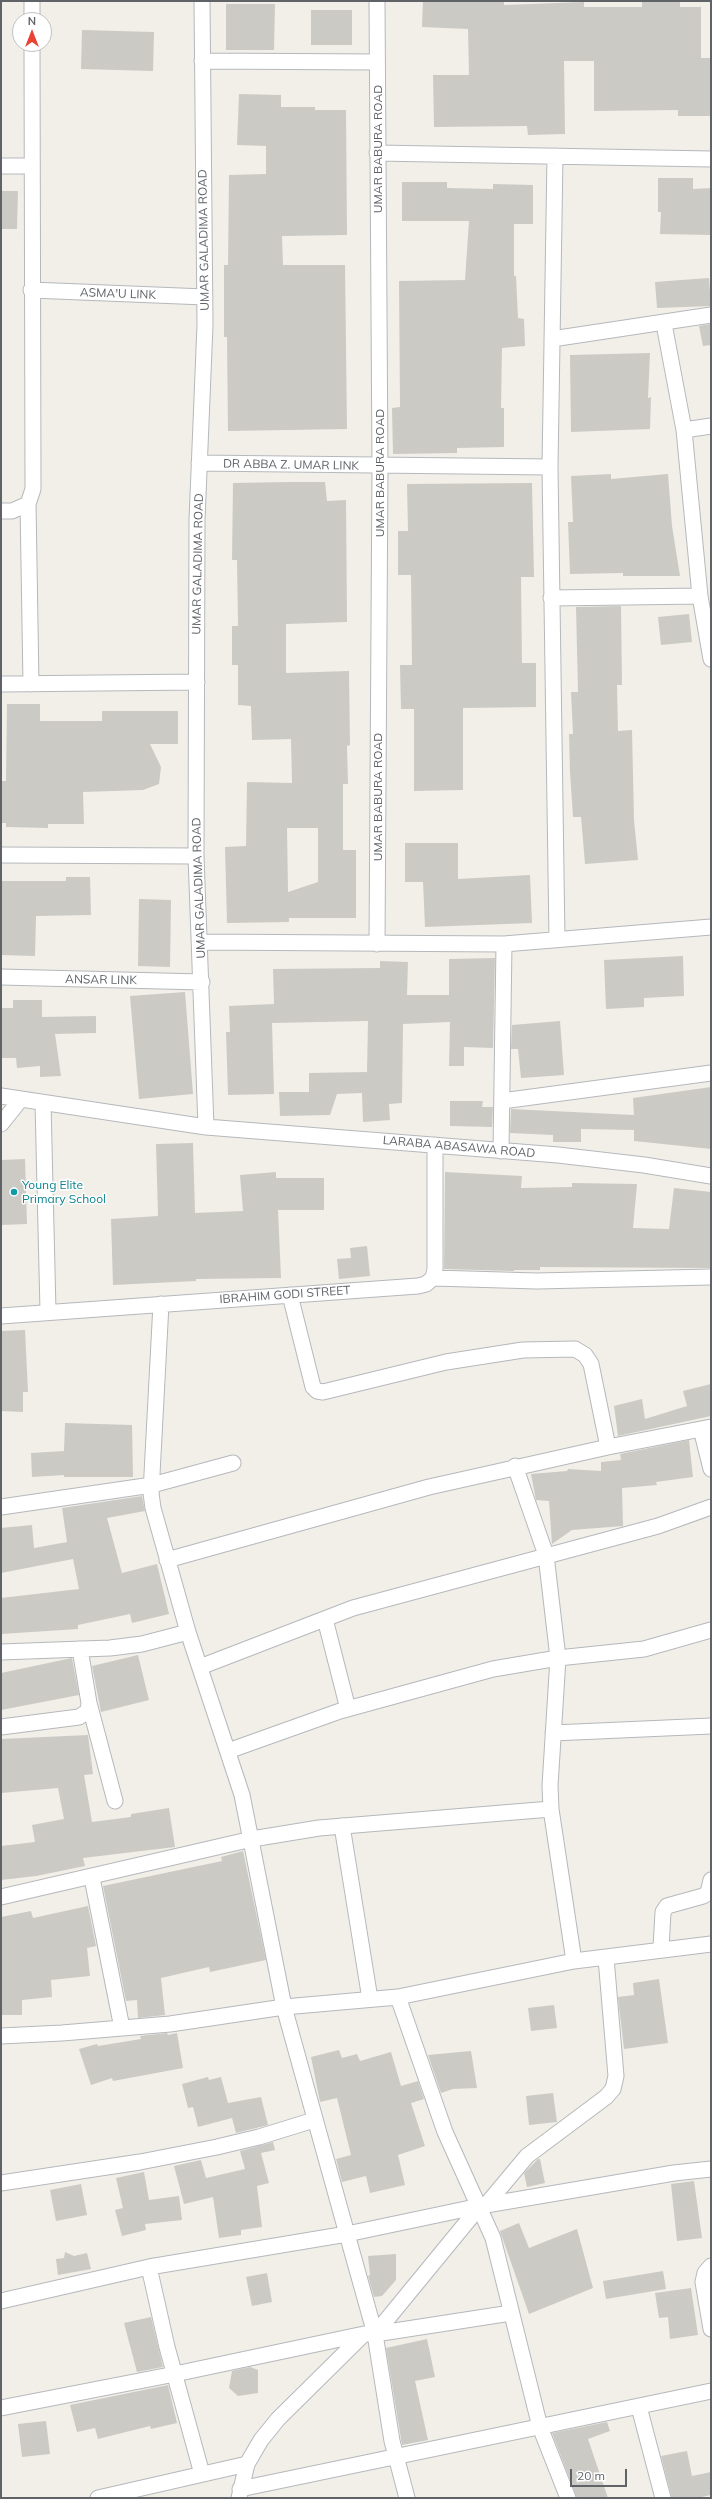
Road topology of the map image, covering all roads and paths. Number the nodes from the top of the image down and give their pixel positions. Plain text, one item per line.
1 (32, 1) edge
2 (202, 1) edge
3 (378, 1) edge
4 (32, 12) edge
5 (32, 52) edge
6 (202, 61) junction
7 (378, 62) junction
8 (378, 153) junction
9 (555, 156) junction
10 (711, 159) edge
11 (1, 166) edge
12 (32, 166) junction
13 (32, 290) junction
14 (205, 297) junction
15 (711, 315) edge
16 (664, 324) junction
17 (552, 339) junction
18 (711, 426) edge
19 (684, 430) junction
20 (199, 463) junction
21 (380, 466) junction
22 (550, 467) junction
23 (28, 504) junction
24 (1, 511) edge
25 (700, 596) junction
26 (551, 598) junction
27 (711, 659) edge
28 (197, 682) junction
29 (1, 684) edge
30 (30, 684) junction
31 (1, 855) edge
32 (196, 856) junction
33 (711, 927) edge
34 (557, 939) junction
35 (200, 942) junction
36 (378, 944) junction
37 (504, 944) junction
38 (1, 977) edge
39 (202, 982) junction
40 (711, 1073) edge
41 (1, 1096) edge
42 (20, 1099) junction
43 (502, 1101) junction
44 (43, 1103) junction
45 (1, 1124) edge
46 (206, 1127) junction
47 (435, 1145) junction
48 (501, 1151) junction
49 (711, 1176) edge
50 (711, 1277) edge
51 (433, 1278) junction
52 (290, 1295) junction
53 (161, 1304) junction
54 (48, 1311) junction
55 (1, 1316) edge
56 (706, 1428) edge
57 (608, 1447) junction
58 (233, 1463) dead end
59 (515, 1466) junction
60 (711, 1470) edge
61 (152, 1485) junction
62 (1, 1507) edge
63 (711, 1507) edge
64 (546, 1555) junction
65 (167, 1560) junction
66 (325, 1619) junction
67 (711, 1630) edge
68 (188, 1632) junction
69 (80, 1649) junction
70 (1, 1652) edge
71 (558, 1658) junction
72 (200, 1667) junction
73 (89, 1703) junction
74 (348, 1709) junction
75 (711, 1726) edge
76 (1, 1728) edge
77 (553, 1732) junction
78 (228, 1751) junction
79 (115, 1801) dead end
80 (551, 1809) junction
81 (342, 1826) junction
82 (252, 1839) junction
83 (92, 1878) junction
84 (711, 1880) edge
85 (1, 1897) edge
86 (711, 1944) edge
87 (661, 1948) junction
88 (606, 1958) junction
89 (574, 1961) junction
90 (398, 1997) junction
91 (370, 1999) junction
92 (284, 2007) junction
93 (122, 2028) junction
94 (1, 2036) edge
95 (314, 2120) junction
96 (711, 2169) edge
97 (1, 2183) edge
98 (483, 2206) junction
99 (348, 2234) junction
100 (149, 2266) junction
101 (711, 2266) edge
102 (1, 2301) edge
103 (511, 2313) junction
104 (711, 2329) edge
105 (369, 2334) junction
106 (175, 2374) junction
107 (711, 2391) edge
108 (639, 2407) junction
109 (1, 2408) edge
110 (540, 2426) junction
111 (396, 2458) junction
112 (248, 2464) junction
113 (202, 2474) junction
114 (239, 2494) edge
115 (98, 2498) edge
116 (407, 2498) edge
117 (568, 2498) edge
118 (663, 2498) edge

1 - 4 street
2 - 6 street, UMAR GALADIMA ROAD
3 - 7 street, UMAR BABURA ROAD
5 - 12 street
6 - 7 street
6 - 14 street, UMAR GALADIMA ROAD
7 - 8 street, UMAR BABURA ROAD
8 - 9 street
8 - 21 street, UMAR BABURA ROAD
9 - 10 street
9 - 17 street
11 - 12 street
12 - 13 street
13 - 14 street, ASMA'U LINK
13 - 23 street
14 - 20 street, UMAR GALADIMA ROAD
15 - 16 street
16 - 17 street
16 - 19 street
17 - 22 street
18 - 19 street
19 - 25 street
20 - 21 street, DR ABBA Z. UMAR LINK
20 - 28 street, UMAR GALADIMA ROAD
21 - 22 street, DR ABBA Z. UMAR LINK
21 - 36 street, UMAR BABURA ROAD
22 - 26 street
23 - 24 street
23 - 30 street
25 - 26 street
25 - 27 street
26 - 34 street
28 - 30 street
28 - 32 street, UMAR GALADIMA ROAD
29 - 30 street
31 - 32 street
32 - 35 street, UMAR GALADIMA ROAD
33 - 34 street
34 - 37 street
35 - 36 street
35 - 39 street, UMAR GALADIMA ROAD
36 - 37 street
37 - 43 street
38 - 39 street, ANSAR LINK
39 - 46 street, UMAR GALADIMA ROAD
40 - 43 street
41 - 42 street, LARABA ABASAWA ROAD
42 - 44 street, LARABA ABASAWA ROAD
42 - 45 street
43 - 48 street
44 - 46 street, LARABA ABASAWA ROAD
44 - 54 street
46 - 47 street, LARABA ABASAWA ROAD
47 - 48 street, LARABA ABASAWA ROAD
47 - 51 street
48 - 49 street, LARABA ABASAWA ROAD
50 - 51 street
51 - 52 street, IBRAHIM GODI STREET
52 - 53 street, IBRAHIM GODI STREET
52 - 57 street
53 - 54 street, IBRAHIM GODI STREET
53 - 61 street
54 - 55 street, IBRAHIM GODI STREET
56 - 57 street
56 - 60 street
57 - 59 street
58 - 61 street
59 - 64 street
59 - 65 street
61 - 62 street
61 - 65 street
63 - 64 street
64 - 66 street
64 - 71 street
65 - 68 street
66 - 72 street
66 - 74 street
67 - 71 street
68 - 69 street
68 - 72 street
69 - 70 street
69 - 73 street
71 - 74 street
71 - 77 street
72 - 78 street
73 - 76 street
73 - 79 street
74 - 78 street
75 - 77 street
77 - 80 street
78 - 82 street
80 - 81 street
80 - 89 street
81 - 82 street
81 - 91 street
82 - 83 street
82 - 92 street
83 - 85 street
83 - 93 street
84 - 87 street
86 - 87 street
87 - 88 street
88 - 89 street
88 - 98 street
89 - 90 street
90 - 91 street
90 - 98 street
91 - 92 street
92 - 93 street
92 - 95 street
93 - 94 street
95 - 97 street
95 - 99 street
96 - 98 street
98 - 99 street
98 - 103 street
98 - 105 street
99 - 100 street
99 - 105 street
100 - 102 street
100 - 106 street
101 - 104 street
103 - 105 street
103 - 110 street
105 - 106 street
105 - 111 street
105 - 112 street
106 - 109 street
106 - 113 street
107 - 108 street
108 - 110 street
108 - 118 street
110 - 111 street
110 - 117 street
111 - 114 street
111 - 116 street
112 - 113 street
112 - 114 street
113 - 115 street

